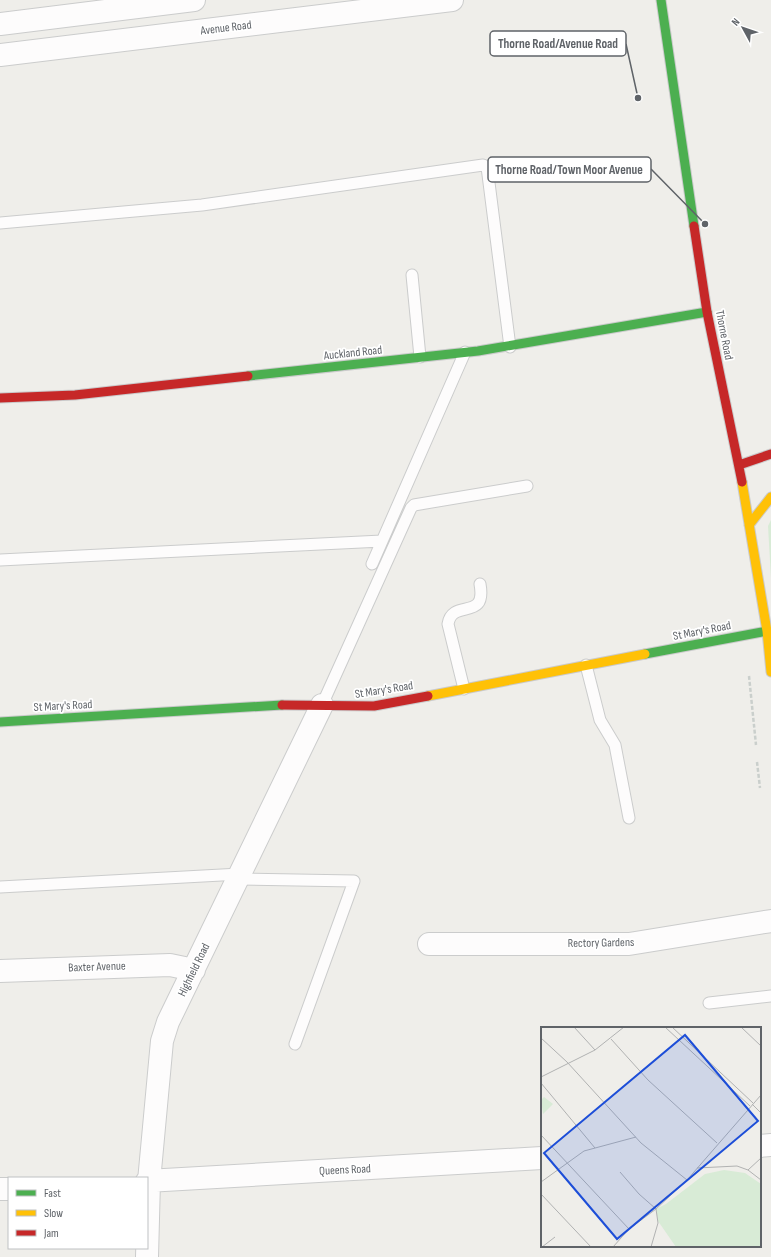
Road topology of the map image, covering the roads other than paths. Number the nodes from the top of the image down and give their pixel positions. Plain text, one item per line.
1 (194, 0) edge
2 (452, 0) edge
3 (661, 0) edge
4 (0, 24) edge
5 (0, 55) edge
6 (0, 223) edge
7 (412, 276) dead end
8 (707, 312) junction
9 (510, 346) junction
10 (465, 352) junction
11 (420, 357) junction
12 (0, 398) edge
13 (771, 454) edge
14 (739, 465) junction
15 (527, 486) dead end
16 (771, 497) edge
17 (749, 525) junction
18 (382, 542) junction
19 (0, 560) edge
20 (372, 564) dead end
21 (480, 584) dead end
22 (767, 631) junction
23 (586, 665) junction
24 (771, 672) edge
25 (464, 689) junction
26 (322, 705) junction
27 (0, 722) edge
28 (629, 818) dead end
29 (239, 876) junction
30 (0, 887) edge
31 (771, 921) edge
32 (429, 944) dead end
33 (194, 970) junction
34 (0, 971) edge
35 (771, 996) edge
36 (709, 1003) dead end
37 (295, 1044) dead end
38 (771, 1145) edge
39 (761, 1146) edge
40 (541, 1158) edge
41 (148, 1181) edge

1 - 4 street
2 - 5 street, Avenue Road
3 - 8 street, Thorne Road
6 - 9 lane
7 - 11 lane
8 - 9 street, Auckland Road
8 - 14 street, Thorne Road
9 - 10 street, Auckland Road
10 - 11 street, Auckland Road
10 - 18 lane
11 - 12 street, Auckland Road
13 - 14 street
14 - 17 street, Thorne Road
15 - 26 lane
16 - 17 street
17 - 22 street, Thorne Road
18 - 19 lane
18 - 20 lane
21 - 25 lane
22 - 23 street, St Mary's Road
22 - 24 street, Thorne Road
23 - 25 street, St Mary's Road
23 - 28 lane
25 - 26 street, St Mary's Road
26 - 27 street, St Mary's Road
26 - 29 street, Highfield Road
29 - 30 lane
29 - 33 street, Highfield Road
29 - 37 lane
31 - 32 street, Rectory Gardens
33 - 34 street, Baxter Avenue
33 - 41 street, Highfield Road
35 - 36 lane
38 - 39 street
40 - 41 street, Queens Road

